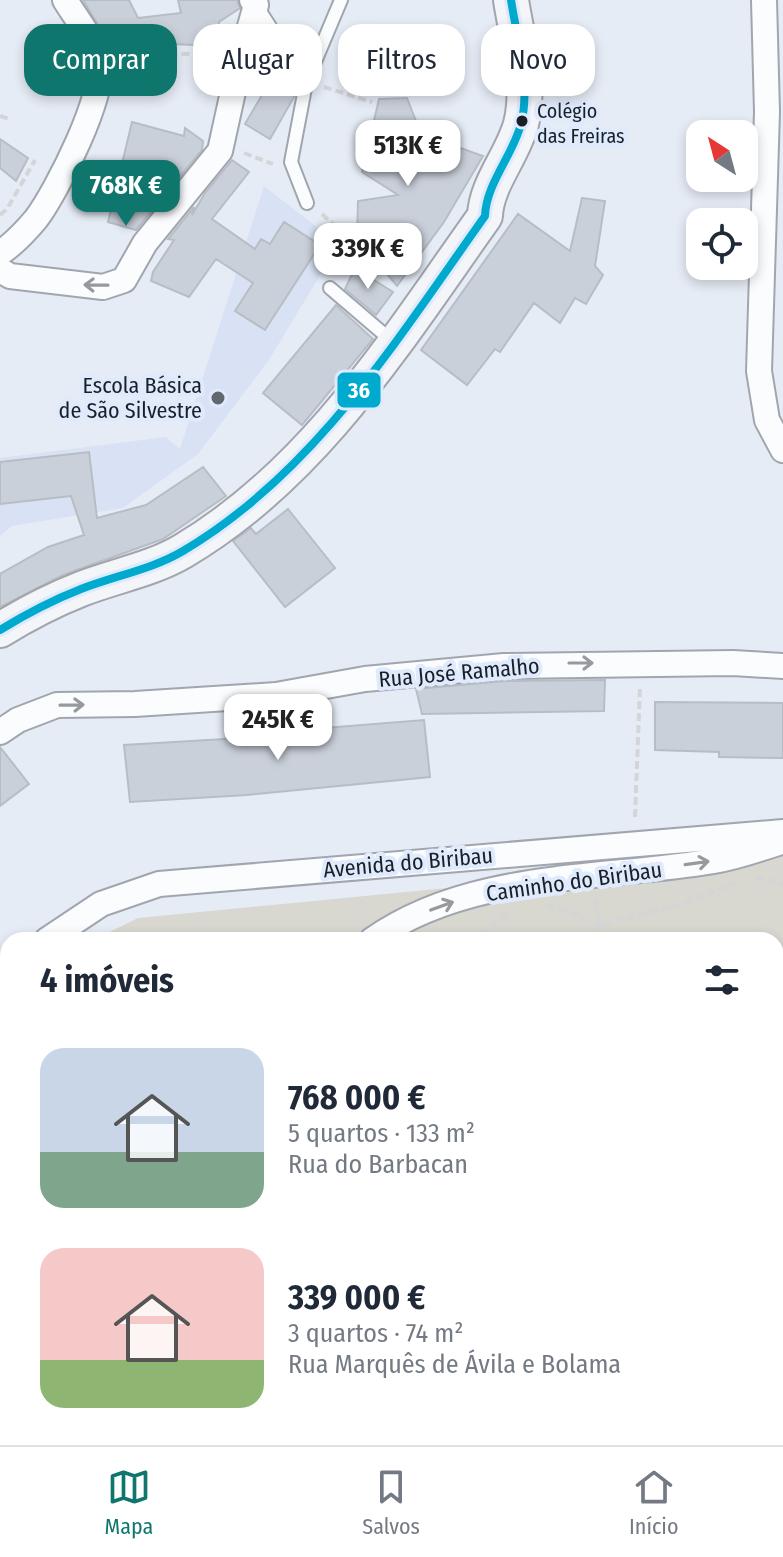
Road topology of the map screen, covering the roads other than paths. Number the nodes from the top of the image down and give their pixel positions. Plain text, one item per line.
1 (65, 0) edge
2 (341, 0) edge
3 (511, 0) edge
4 (764, 0) edge
5 (254, 2) edge
6 (268, 24) edge
7 (322, 50) edge
8 (304, 96) edge
9 (307, 203) road end
10 (0, 253) edge
11 (0, 270) edge
12 (330, 288) road end
13 (394, 343) junction
14 (783, 450) edge
15 (0, 630) edge
16 (783, 666) edge
17 (0, 732) edge
18 (783, 832) edge
19 (783, 841) edge
20 (59, 932) edge
21 (387, 932) edge

1 - 10 street
2 - 7 lane
3 - 13 main road
4 - 14 street
5 - 6 lane
5 -> 11 street
8 - 9 lane
12 - 13 lane
13 - 15 main road
17 -> 16 street, Rua José Ramalho
18 - 20 street, Avenida do Biribau
21 -> 19 street, Caminho do Biribau

